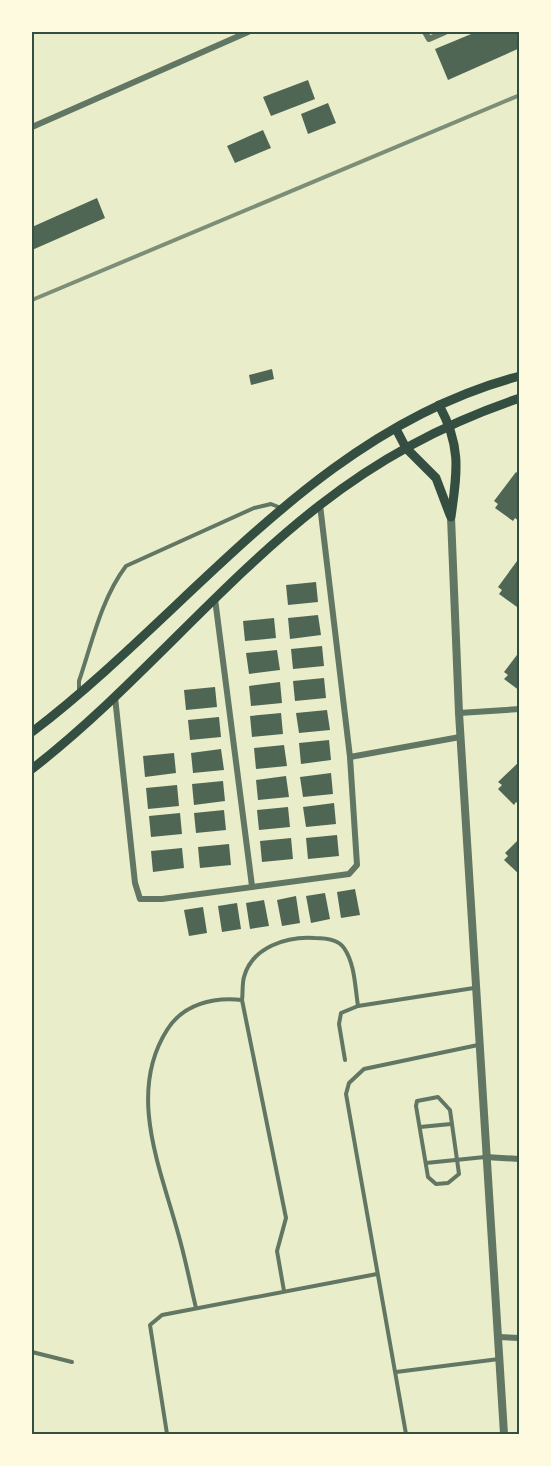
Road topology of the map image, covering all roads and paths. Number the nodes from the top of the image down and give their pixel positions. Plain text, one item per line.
1 (248, 32) edge
2 (425, 32) edge
3 (445, 32) edge
4 (32, 127) edge
5 (519, 376) edge
6 (519, 398) edge
7 (439, 405) junction
8 (449, 424) junction
9 (396, 429) junction
10 (406, 448) junction
11 (320, 505) junction
12 (282, 508) junction
13 (451, 517) junction
14 (215, 599) junction
15 (79, 693) junction
16 (115, 697) junction
17 (519, 709) edge
18 (459, 713) junction
19 (32, 732) edge
20 (460, 737) junction
21 (350, 757) junction
22 (32, 771) edge
23 (252, 886) junction
24 (475, 988) junction
25 (242, 1000) junction
26 (358, 1006) junction
27 (478, 1045) junction
28 (345, 1060) dead end
29 (451, 1124) junction
30 (420, 1127) junction
31 (485, 1157) junction
32 (458, 1159) junction
33 (519, 1159) edge
34 (426, 1163) junction
35 (377, 1274) junction
36 (284, 1291) junction
37 (196, 1308) junction
38 (498, 1337) junction
39 (519, 1338) edge
40 (32, 1352) edge
41 (499, 1359) junction
42 (72, 1362) dead end
43 (396, 1372) junction
44 (167, 1434) edge
45 (406, 1434) edge
46 (504, 1434) edge

1 - 4 street
2 - 3 street
5 - 7 main road
6 - 8 main road
7 - 8 main road
7 - 9 main road
8 - 10 main road
8 - 13 main road
9 - 10 main road
9 - 12 main road
10 - 11 main road
10 - 13 main road
11 - 14 main road
11 - 21 street
12 - 15 main road
12 - 15 lane
13 - 18 street
14 - 16 main road
14 - 23 street
15 - 19 main road
16 - 22 main road
16 - 23 street
17 - 18 street
18 - 20 street
20 - 21 street
20 - 24 street
21 - 23 street
24 - 26 lane
24 - 27 street
25 - 26 lane
25 - 36 lane
25 - 37 lane
26 - 28 lane
27 - 31 street
27 - 35 lane
29 - 30 lane
29 - 30 lane
29 - 32 lane
30 - 34 lane
31 - 32 lane
31 - 33 street
31 - 38 street
32 - 34 lane
32 - 34 lane
35 - 36 lane
35 - 43 lane
36 - 37 lane
37 - 44 lane
38 - 39 street
38 - 41 street
40 - 42 lane
41 - 43 lane
41 - 46 street
43 - 45 lane

